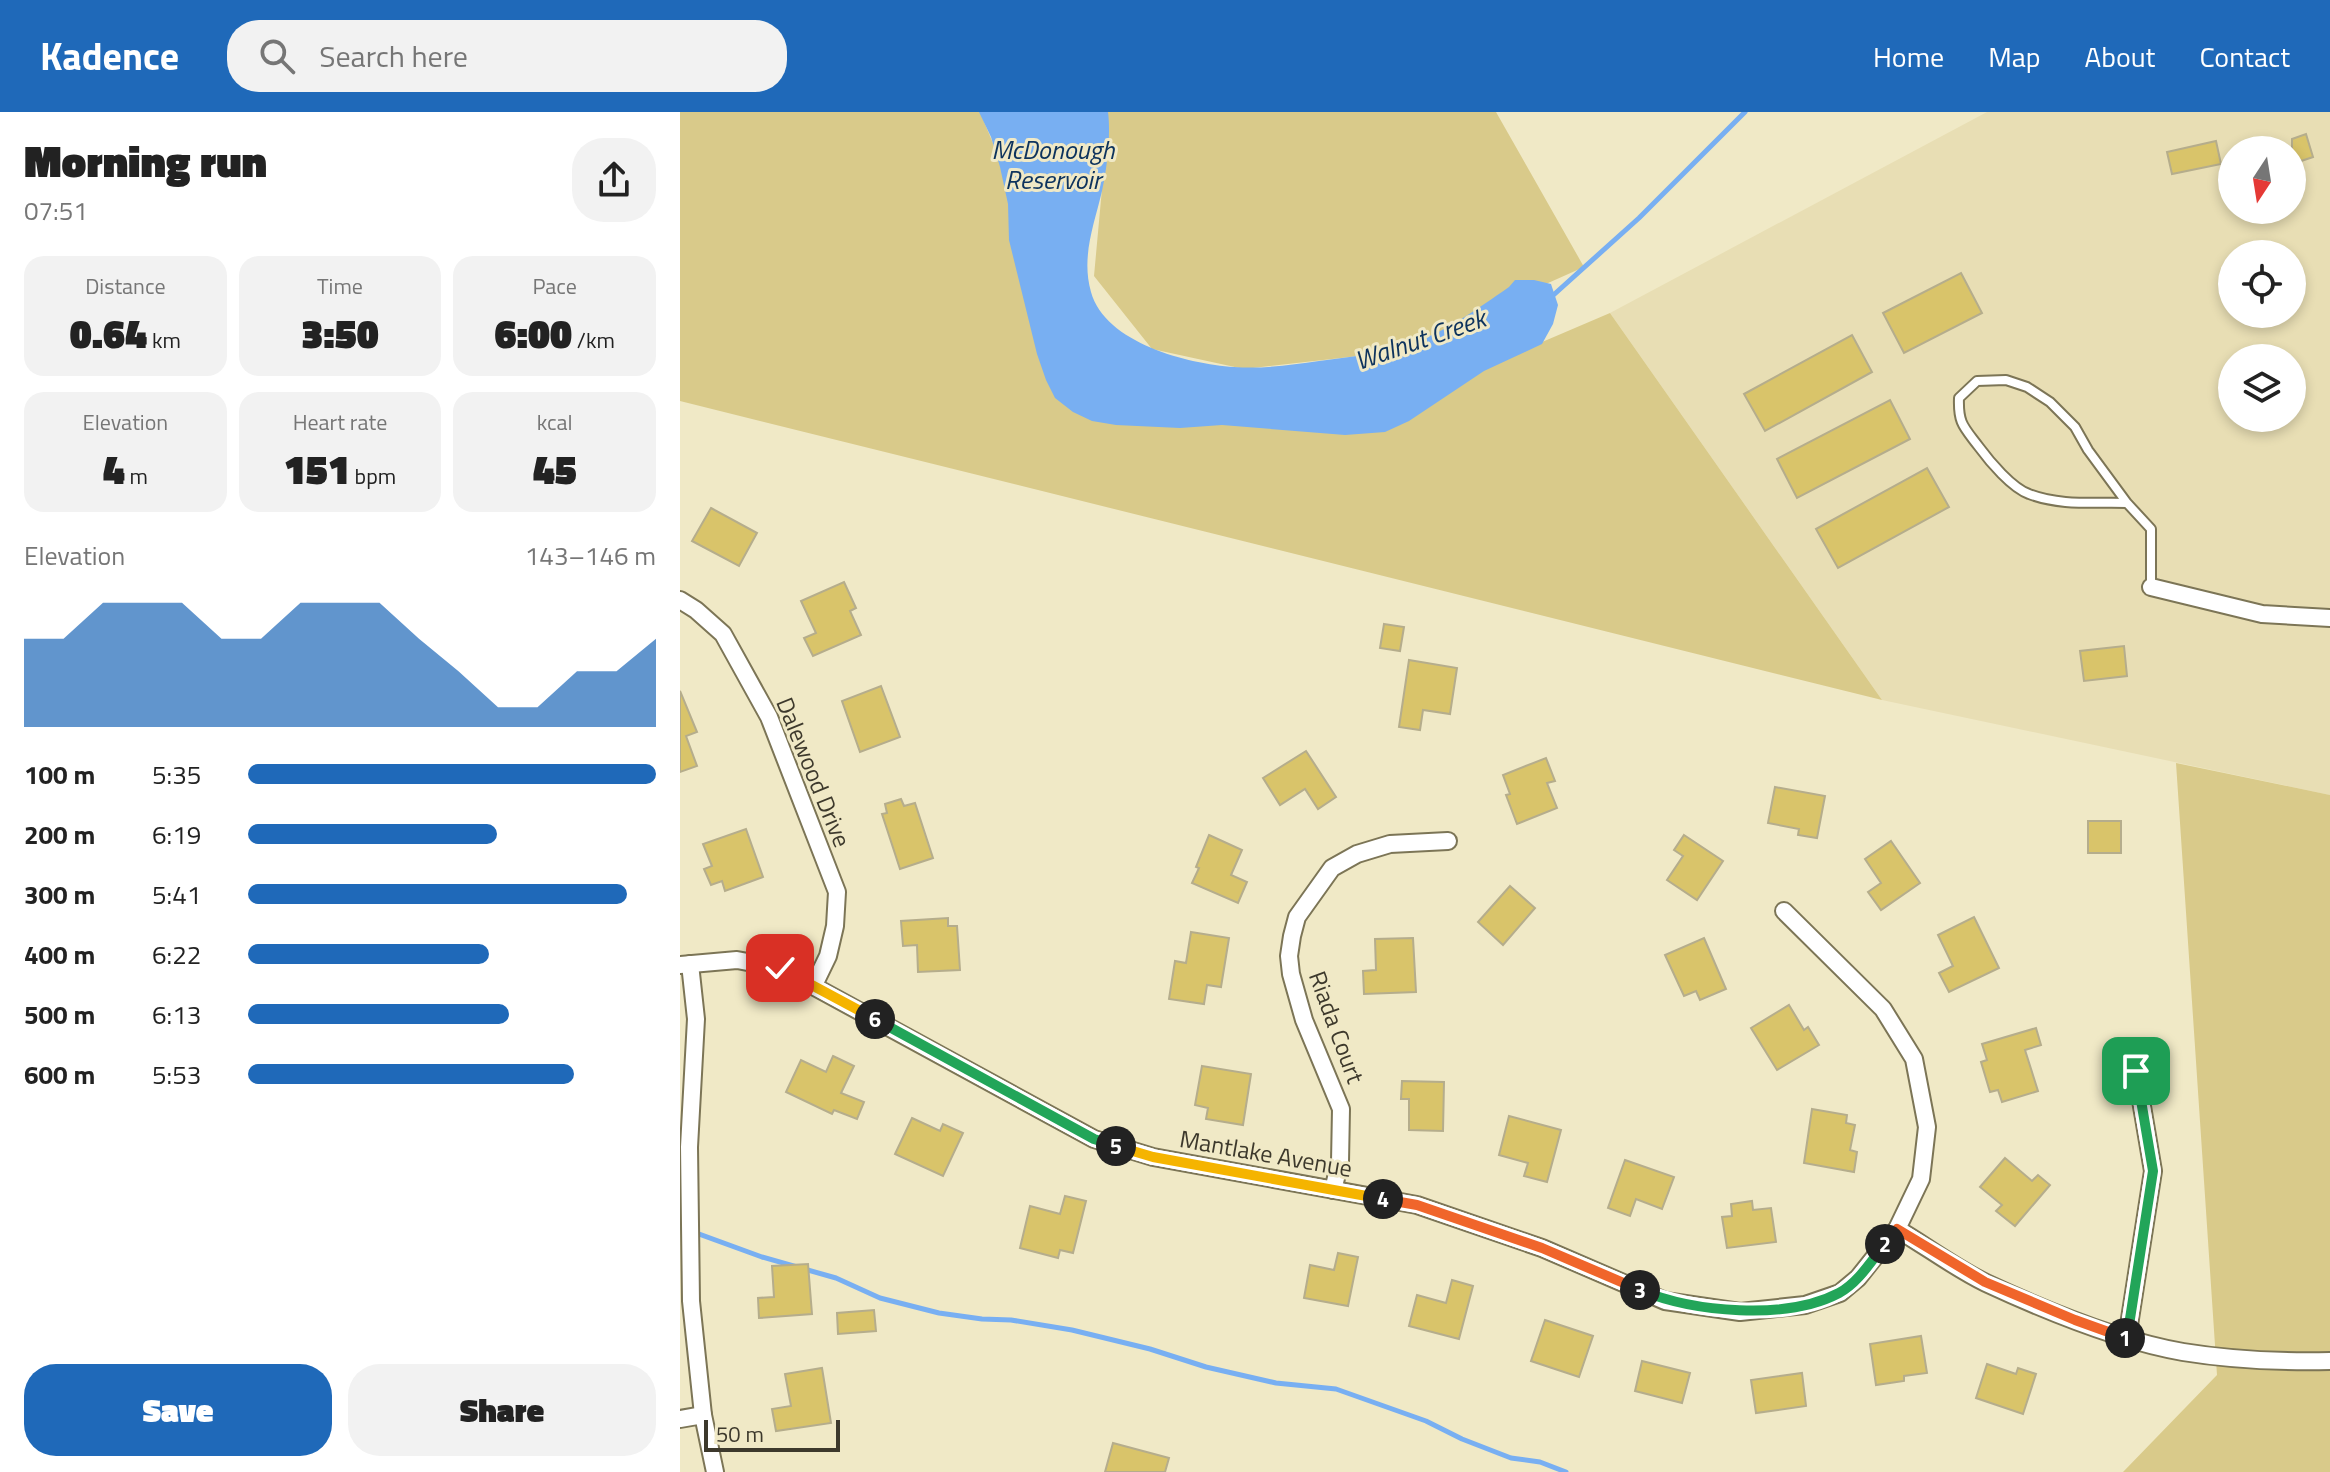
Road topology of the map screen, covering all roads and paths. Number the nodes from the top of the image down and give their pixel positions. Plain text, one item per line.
1 (2127, 503) junction
2 (2151, 587) joint
3 (680, 600) edge
4 (2330, 618) edge
5 (1448, 841) dead end
6 (1784, 911) dead end
7 (685, 964) edge
8 (814, 985) junction
9 (2136, 1071) dead end
10 (1333, 1190) junction
11 (1897, 1229) junction
12 (2127, 1338) junction
13 (2330, 1361) edge
14 (703, 1415) junction
15 (680, 1419) edge
16 (715, 1472) edge

1 - 1 lane
1 - 2 lane
2 - 4 street
3 - 8 street, Dalewood Drive
5 - 10 street, Riada Court
6 - 11 street, Mantlake Avenue
7 - 8 street, Mantlake Avenue
7 - 14 street
8 - 10 street, Mantlake Avenue
9 - 12 street
10 - 11 street, Mantlake Avenue
11 - 12 street
12 - 13 street
14 - 15 street
14 - 16 street

